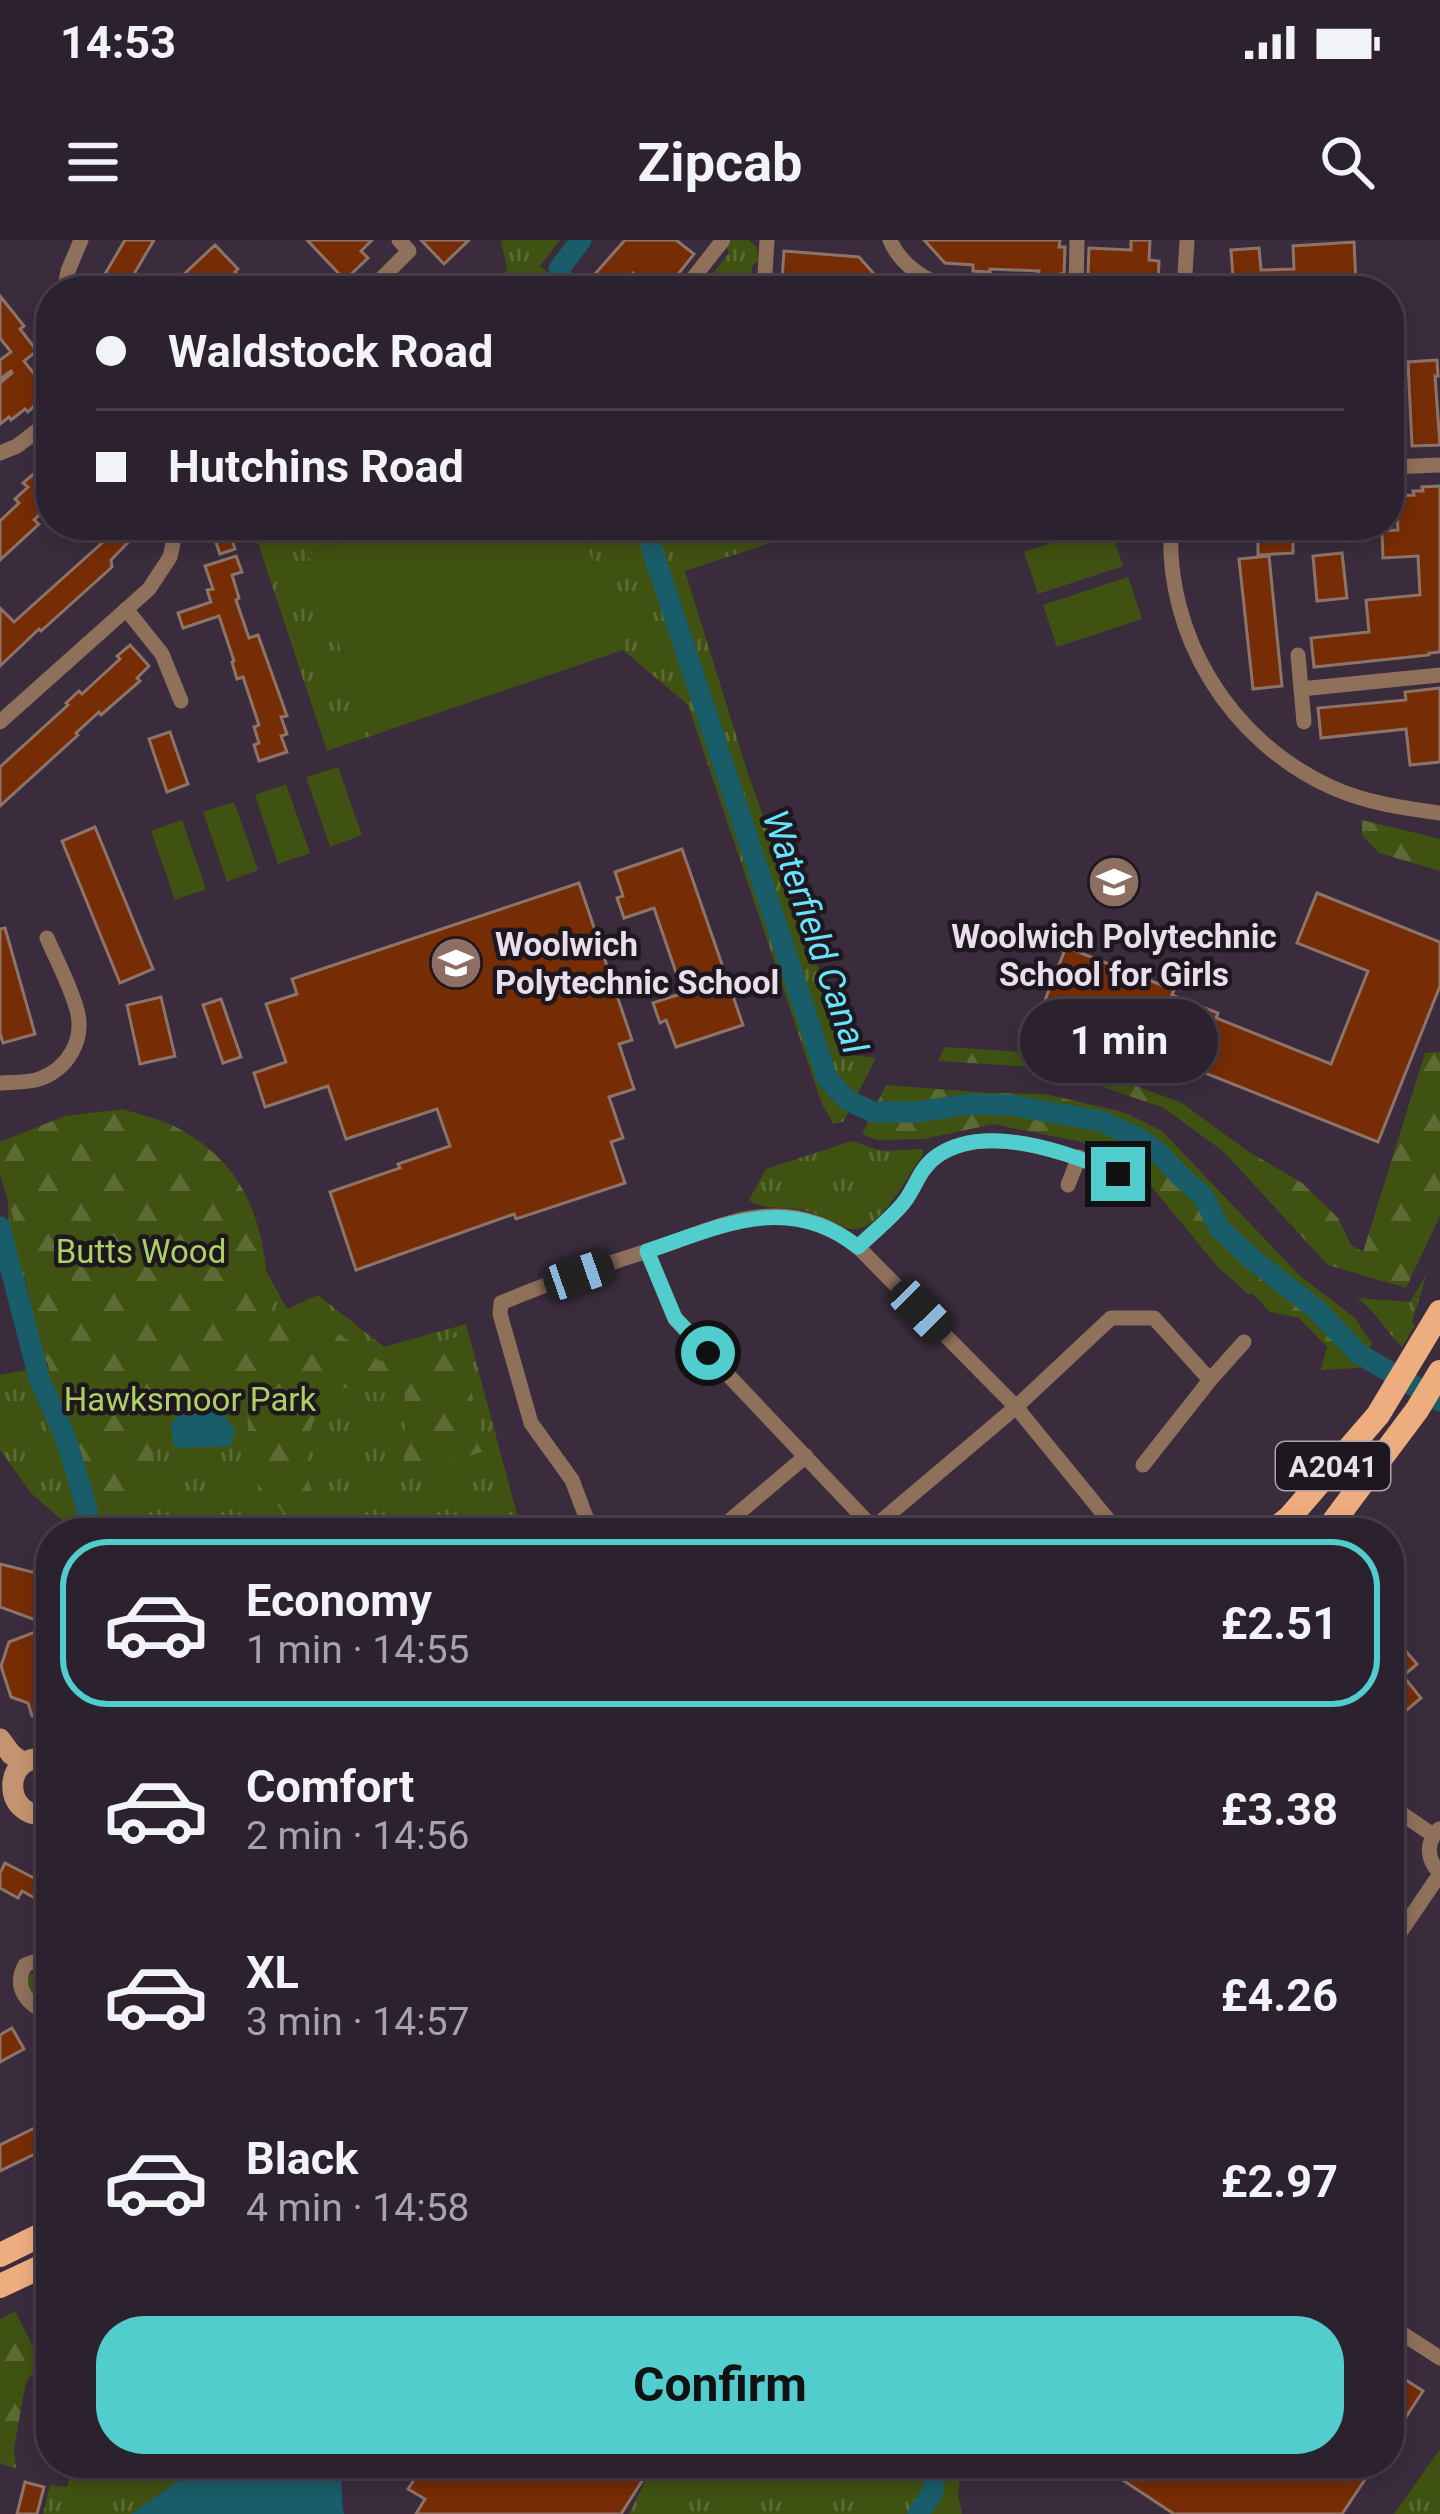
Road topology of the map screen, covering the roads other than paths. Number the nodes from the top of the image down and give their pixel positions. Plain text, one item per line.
1 (82, 240) edge
2 (399, 240) edge
3 (723, 240) edge
4 (767, 240) edge
5 (890, 240) edge
6 (1077, 240) edge
7 (1186, 240) edge
8 (67, 276) edge
9 (384, 276) edge
10 (695, 276) edge
11 (765, 276) edge
12 (920, 276) edge
13 (1076, 276) edge
14 (1185, 276) edge
15 (36, 431) edge
16 (0, 453) edge
17 (1440, 465) edge
18 (1404, 466) edge
19 (176, 540) edge
20 (1172, 540) edge
21 (126, 609) junction
22 (1298, 655) dead end
23 (1440, 675) edge
24 (1301, 689) junction
25 (181, 701) dead end
26 (0, 722) edge
27 (1304, 722) dead end
28 (1440, 813) edge
29 (47, 938) dead end
30 (0, 1083) edge
31 (1079, 1157) junction
32 (1118, 1174) dead end
33 (1068, 1185) dead end
34 (858, 1247) junction
35 (647, 1251) junction
36 (1440, 1312) edge
37 (1244, 1342) dead end
38 (1440, 1372) edge
39 (1210, 1380) junction
40 (1016, 1407) junction
41 (806, 1456) junction
42 (1144, 1465) dead end
43 (586, 1518) edge
44 (733, 1518) edge
45 (865, 1518) edge
46 (890, 1518) edge
47 (1108, 1518) edge
48 (1289, 1518) edge
49 (1336, 1518) edge
50 (0, 1739) edge
51 (36, 1758) edge
52 (22, 1763) junction
53 (6, 1799) edge
54 (1404, 1813) edge
55 (36, 1814) edge
56 (1437, 1831) edge
57 (1440, 1873) edge
58 (1404, 1927) edge
59 (36, 1961) edge
60 (36, 2008) edge
61 (36, 2237) edge
62 (0, 2255) edge
63 (36, 2269) edge
64 (0, 2286) edge
65 (1404, 2335) edge
66 (1440, 2358) edge

1 - 8 street
2 - 9 street
3 - 10 street
4 - 11 street
5 - 12 street
6 - 13 street
7 - 14 street
15 - 16 street
17 - 18 street
19 - 21 street
20 - 28 street
21 - 25 street
21 - 26 street
22 - 24 street
23 - 24 street
24 - 27 street
29 - 30 street
31 - 32 street
31 - 33 street
31 - 34 street
34 - 35 street
34 - 40 street
35 - 41 street
35 - 43 street
36 - 48 main road, A2041
37 - 39 street
38 - 49 main road, A2041
39 - 40 street
39 - 42 street
40 - 46 street
40 - 47 street
41 - 44 street
41 - 45 street
50 - 52 street
51 - 52 street
52 - 53 street
53 - 55 street
54 - 56 street
56 - 57 street
57 - 58 street
59 - 60 street
61 - 62 main road
63 - 64 main road
65 - 66 street

